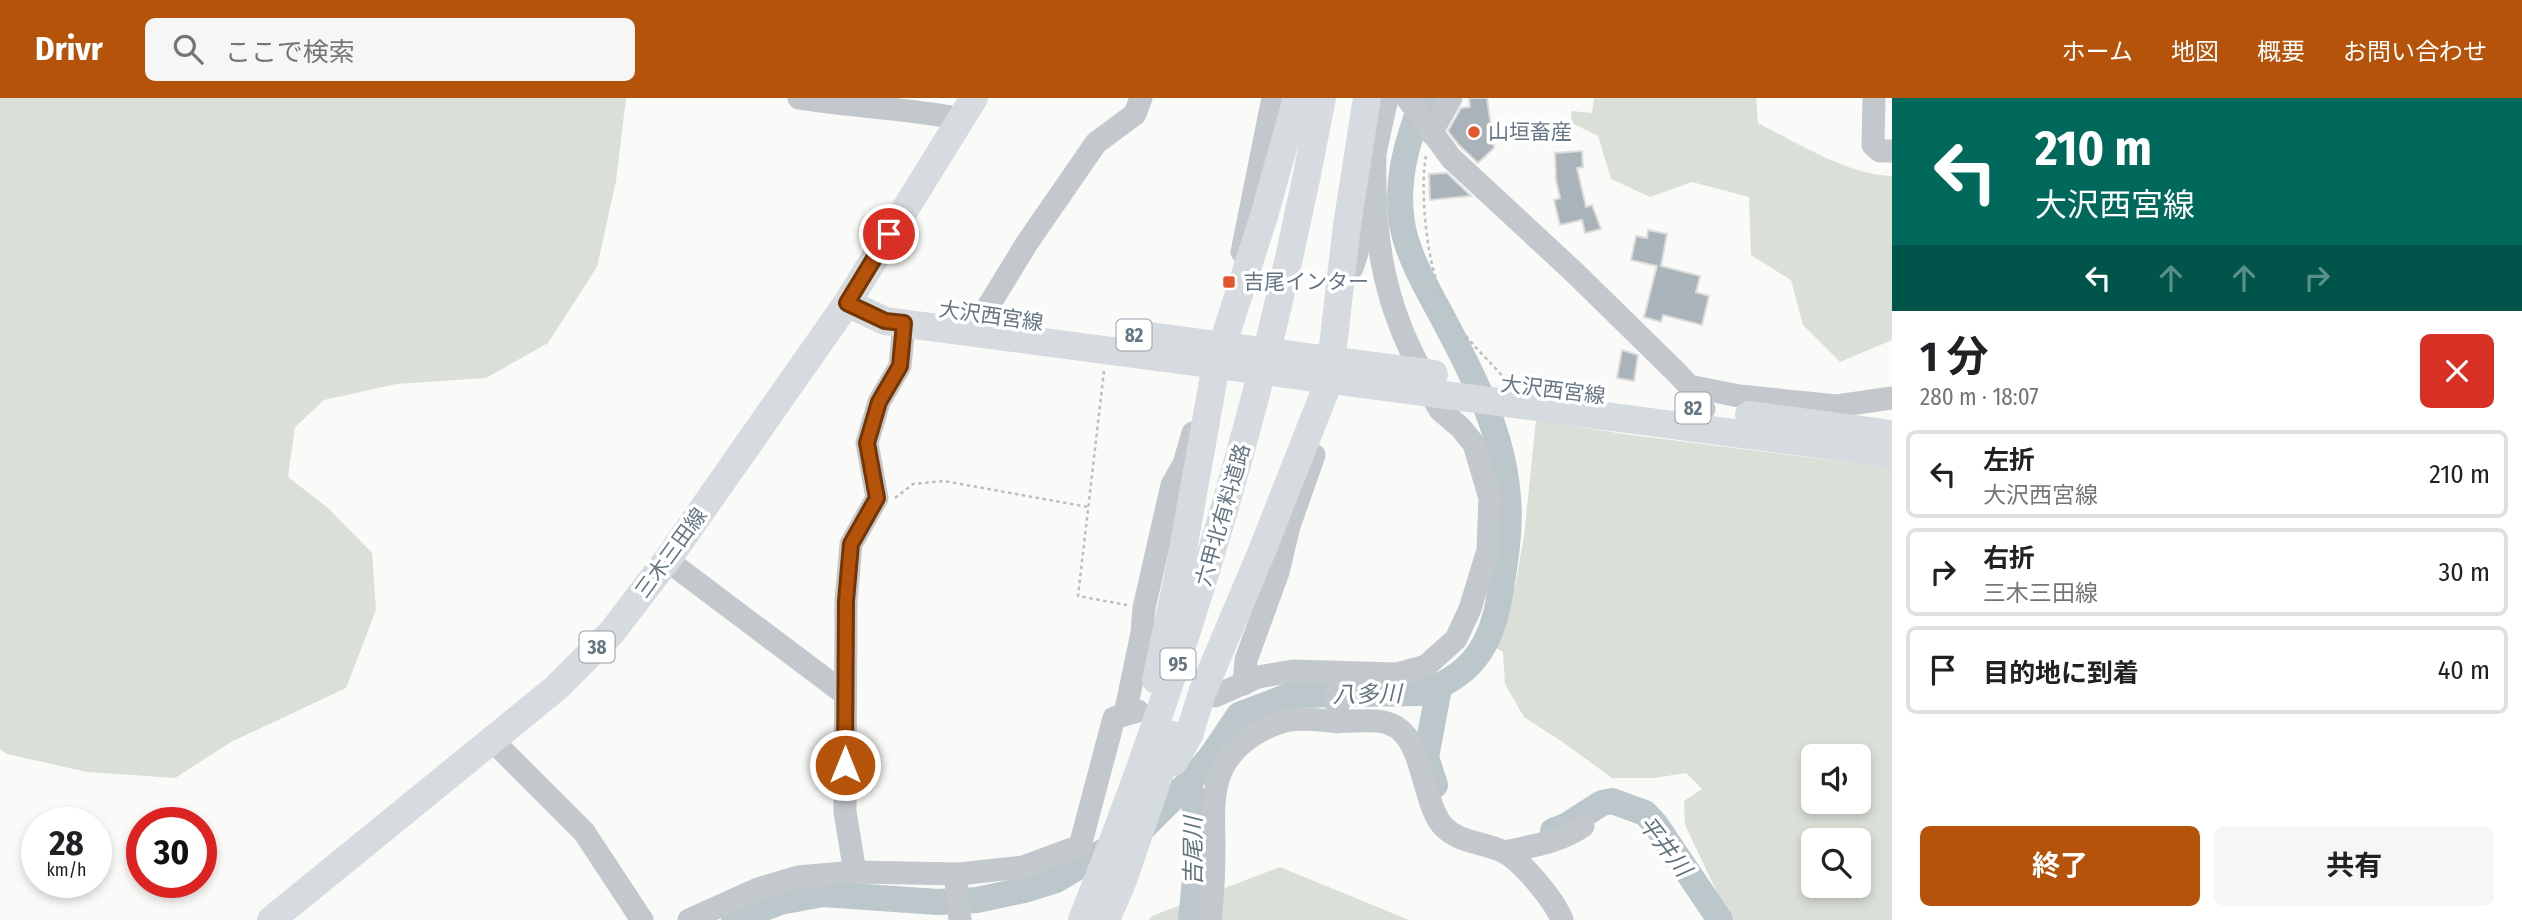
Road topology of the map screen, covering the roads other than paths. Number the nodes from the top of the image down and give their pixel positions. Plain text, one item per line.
1 (799, 98) edge
2 (1141, 98) edge
3 (1273, 98) edge
4 (1297, 98) edge
5 (1322, 98) edge
6 (1341, 98) edge
7 (1367, 98) edge
8 (1387, 98) edge
9 (1406, 98) edge
10 (1451, 98) edge
11 (1874, 98) edge
12 (848, 102) edge
13 (967, 109) edge
14 (1432, 135) junction
15 (1375, 148) junction
16 (1892, 151) edge
17 (847, 303) junction
18 (1339, 308) junction
19 (983, 315) junction
20 (1230, 317) junction
21 (904, 323) junction
22 (1284, 326) junction
23 (1218, 355) junction
24 (1330, 371) junction
25 (1428, 380) junction
26 (1502, 389) junction
27 (1208, 398) junction
28 (1696, 398) junction
29 (1892, 398) edge
30 (1264, 403) junction
31 (1892, 434) edge
32 (1892, 454) edge
33 (667, 560) junction
34 (1338, 676) junction
35 (1244, 684) junction
36 (845, 694) junction
37 (1215, 696) dead end
38 (1337, 720) junction
39 (492, 740) junction
40 (1148, 809) junction
41 (1583, 827) dead end
42 (1505, 852) junction
43 (855, 872) junction
44 (1102, 872) junction
45 (958, 878) junction
46 (278, 918) edge
47 (642, 920) edge
48 (690, 920) edge
49 (960, 920) edge
50 (1082, 920) edge
51 (1106, 920) edge
52 (1210, 920) edge
53 (1562, 920) edge

1 - 12 street
2 - 19 street
3 - 20 street
4 - 20 main road
5 - 22 main road, 六甲北有料道路 / 95
6 - 22 main road, 六甲北有料道路 / 95
7 - 18 main road
8 - 15 street
9 - 14 street
10 - 14 street
11 - 16 street
12 - 13 street
13 - 17 main road, 三木三田線 / 38
14 - 28 street
15 - 18 street
15 - 25 street
17 - 19 main road, 大沢西宮線 / 82
17 - 21 main road, 大沢西宮線 / 82
17 - 33 main road, 三木三田線 / 38
18 - 24 main road
19 - 23 main road, 大沢西宮線 / 82
20 - 23 main road
21 - 23 main road, 大沢西宮線 / 82
21 - 36 street
22 - 30 main road, 六甲北有料道路 / 95
23 - 24 main road, 大沢西宮線 / 82
23 - 27 main road
24 - 25 main road, 大沢西宮線 / 82
24 - 35 street
24 - 40 main road
25 - 26 main road, 大沢西宮線 / 82
25 - 34 street
26 - 28 main road, 大沢西宮線 / 82
26 - 32 main road, 大沢西宮線 / 82
27 - 44 main road
27 - 45 street
28 - 29 street
28 - 31 main road, 大沢西宮線 / 82
30 - 40 main road, 六甲北有料道路 / 95
30 - 44 main road, 六甲北有料道路 / 95
33 - 36 street
33 - 39 main road, 三木三田線 / 38
34 - 35 street
34 - 38 street
35 - 37 street
36 - 43 street
38 - 42 street
38 - 52 street
39 - 46 main road, 三木三田線 / 38
39 - 47 street
40 - 51 main road, 六甲北有料道路 / 95
41 - 42 street
42 - 53 street
43 - 45 street
43 - 48 street
44 - 50 main road, 六甲北有料道路 / 95
45 - 49 street

